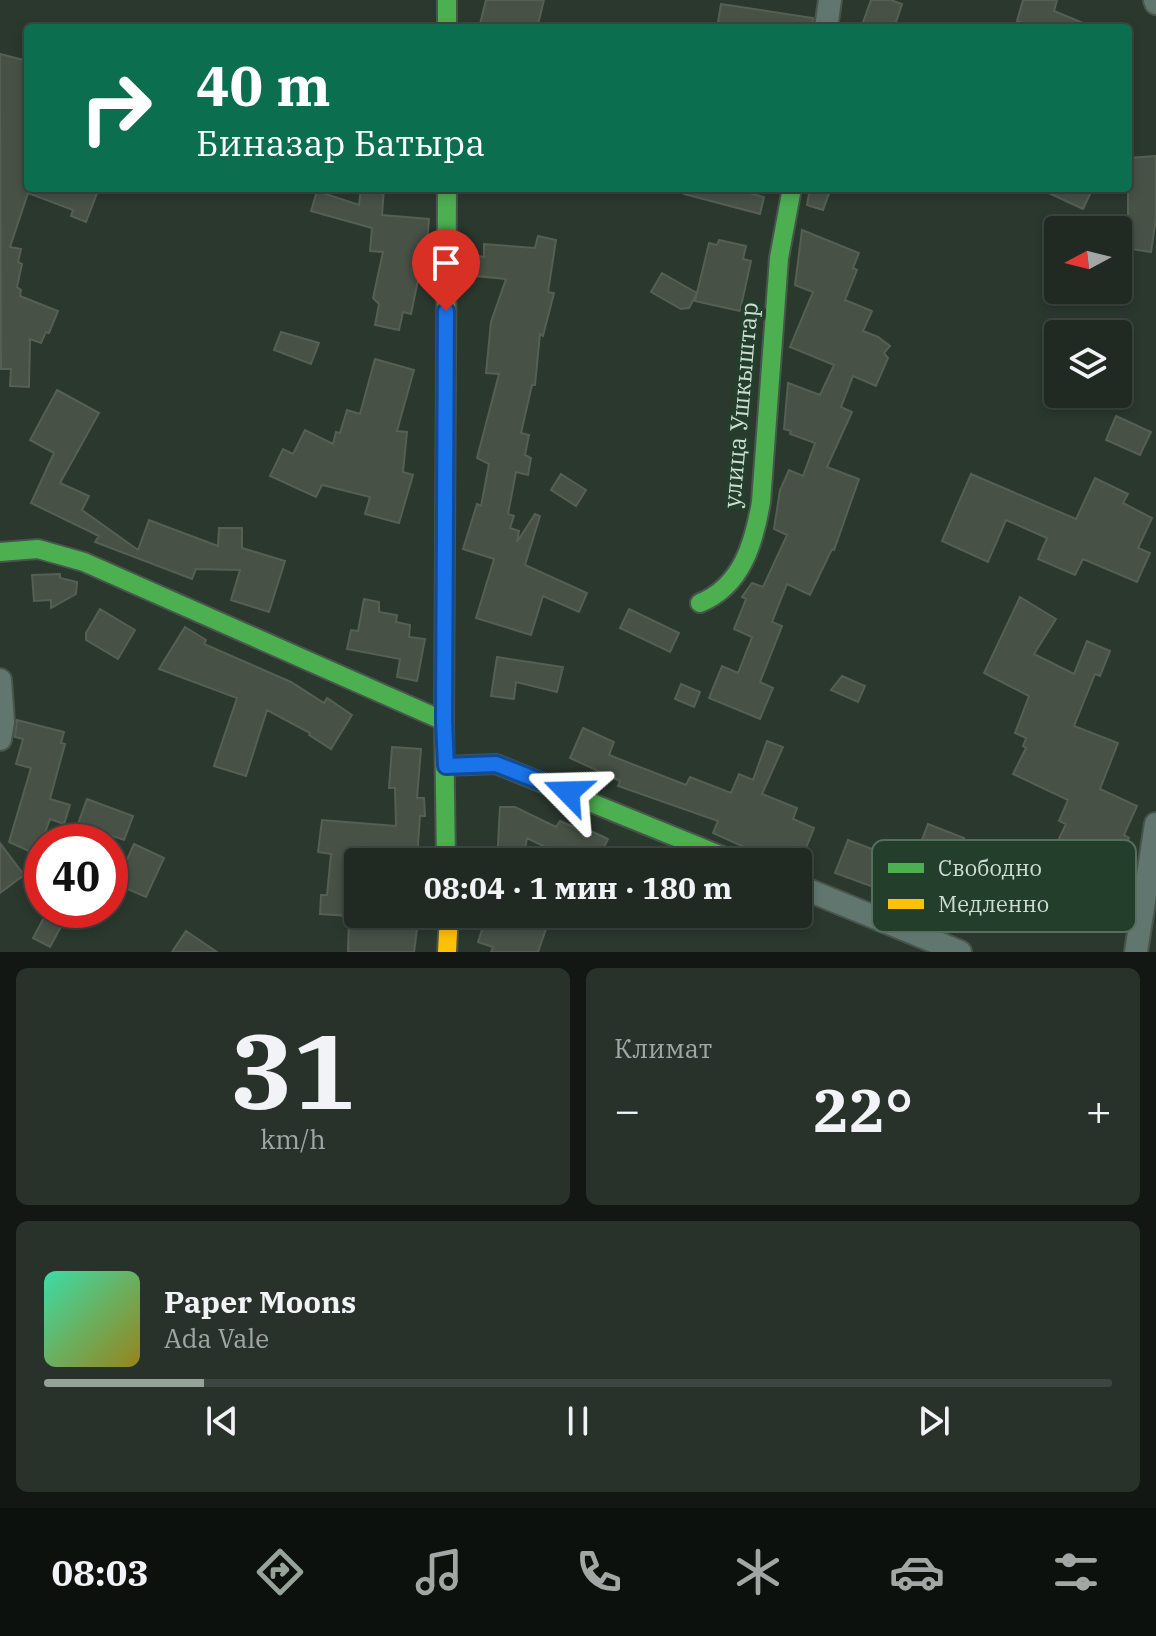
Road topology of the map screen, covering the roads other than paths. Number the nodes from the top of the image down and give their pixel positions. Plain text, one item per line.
1 (447, 0) edge
2 (830, 0) edge
3 (447, 24) edge
4 (827, 24) edge
5 (447, 192) edge
6 (791, 192) edge
7 (0, 552) edge
8 (700, 603) dead end
9 (0, 680) edge
10 (444, 721) junction
11 (0, 739) edge
12 (446, 766) junction
13 (1156, 824) edge
14 (446, 848) edge
15 (703, 848) edge
16 (812, 892) edge
17 (872, 916) edge
18 (448, 928) edge
19 (911, 932) edge
20 (447, 952) edge
21 (960, 952) edge
22 (1136, 952) edge

1 - 3 street
2 - 4 street
5 - 10 street
6 - 8 street, улица Ушкыштар
7 - 10 street
9 - 11 street
10 - 12 street
12 - 14 street
12 - 15 street
13 - 22 street
16 - 17 street
18 - 20 street
19 - 21 street

